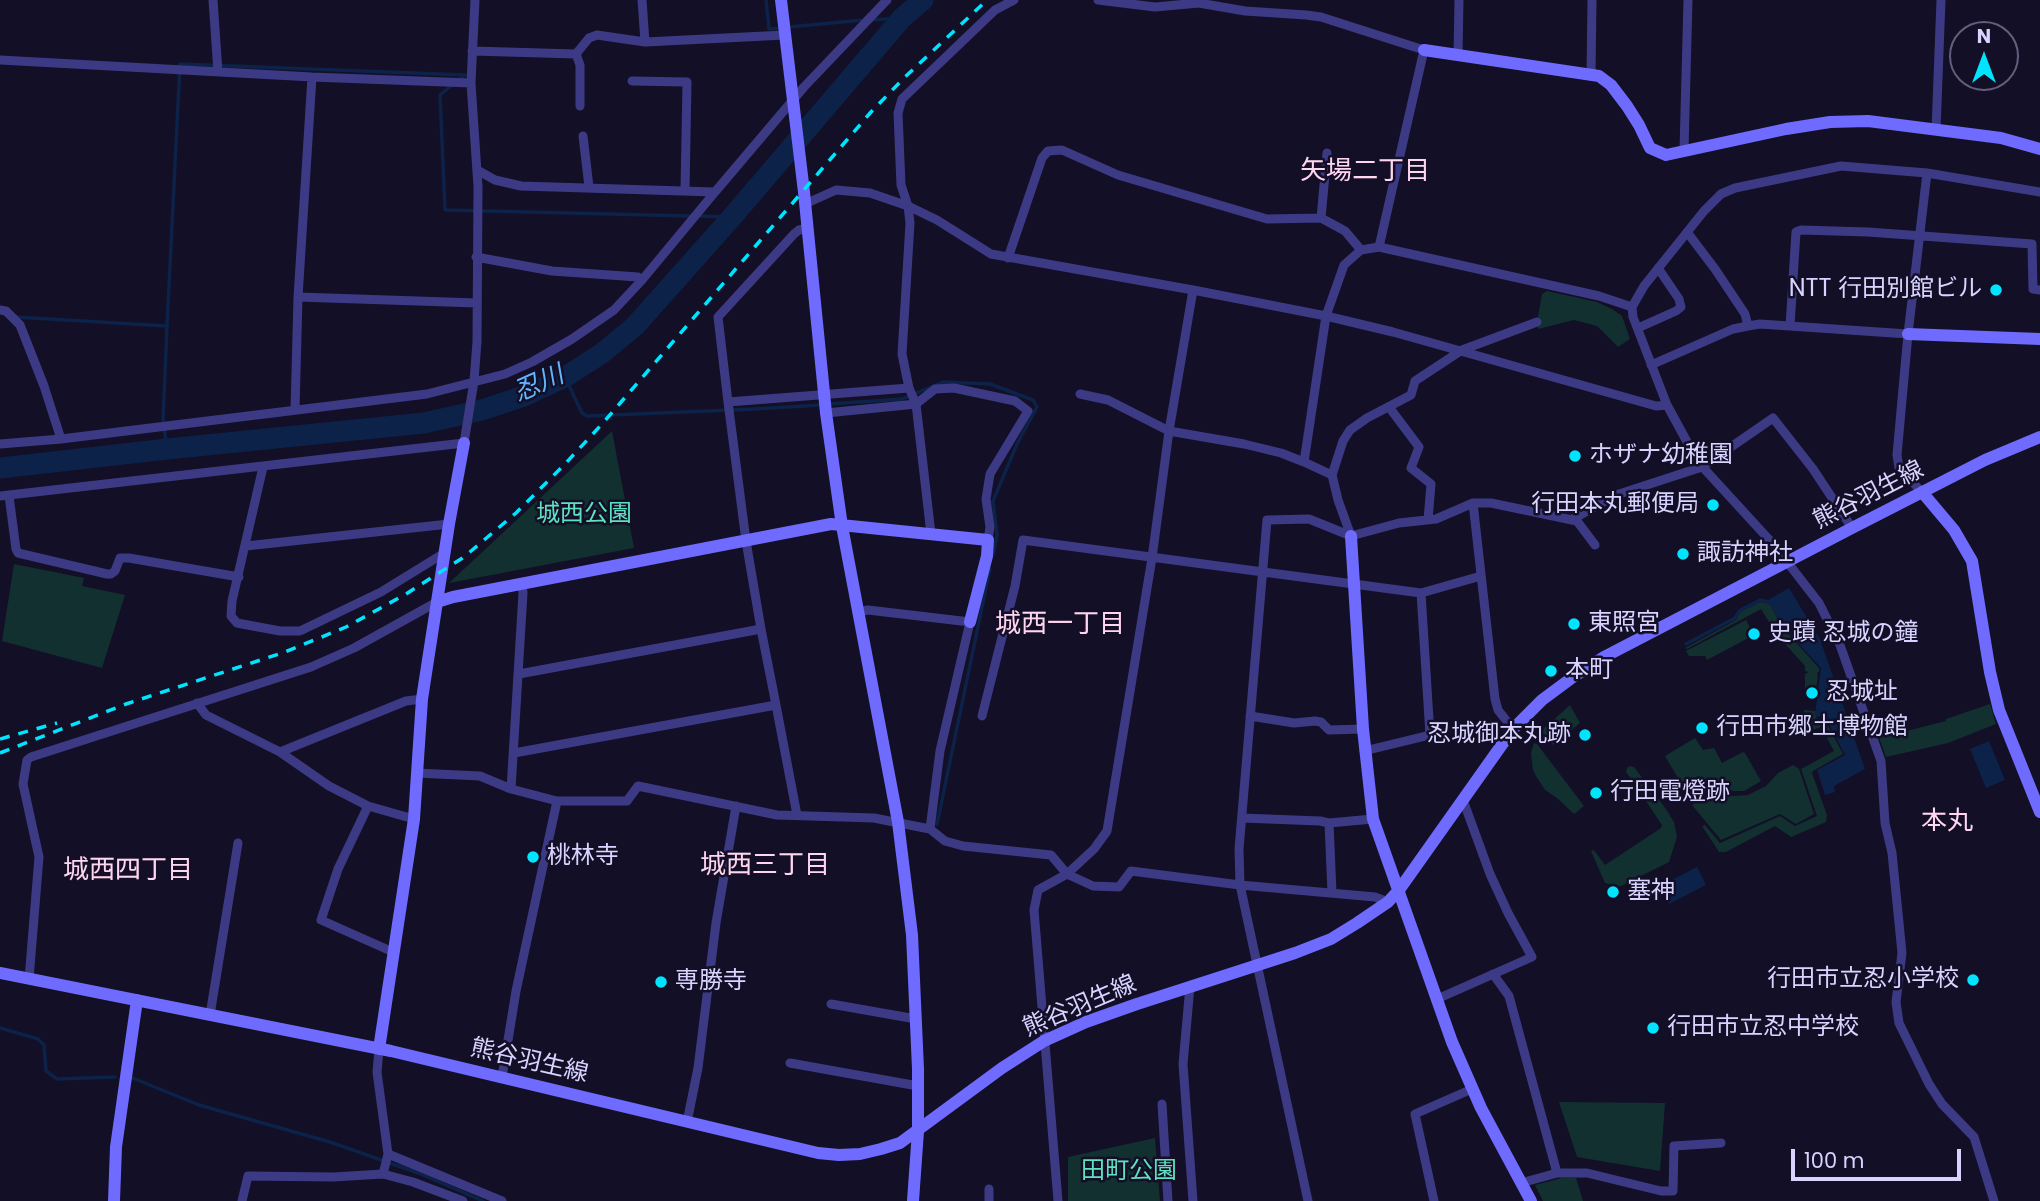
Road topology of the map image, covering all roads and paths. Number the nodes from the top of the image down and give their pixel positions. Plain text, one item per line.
1 (213, 0) edge
2 (475, 0) edge
3 (642, 0) edge
4 (781, 0) edge
5 (887, 0) edge
6 (1014, 0) edge
7 (1098, 0) edge
8 (1459, 0) edge
9 (1592, 0) edge
10 (1688, 0) edge
11 (1941, 0) edge
12 (785, 35) junction
13 (645, 42) junction
14 (1424, 50) junction
15 (472, 51) junction
16 (576, 54) junction
17 (1458, 56) junction
18 (0, 60) edge
19 (218, 72) junction
20 (1591, 75) junction
21 (312, 77) junction
22 (632, 81) dead end
23 (471, 83) junction
24 (794, 104) junction
25 (580, 106) dead end
26 (1936, 130) junction
27 (583, 136) dead end
28 (2040, 149) edge
29 (1684, 150) junction
30 (1327, 153) dead end
31 (477, 170) junction
32 (1927, 173) junction
33 (589, 187) junction
34 (685, 190) junction
35 (715, 192) junction
36 (2040, 192) edge
37 (805, 204) junction
38 (908, 206) junction
39 (1321, 218) junction
40 (808, 228) junction
41 (1687, 232) junction
42 (1919, 235) junction
43 (1379, 247) junction
44 (1362, 250) junction
45 (476, 257) junction
46 (1008, 258) junction
47 (1658, 268) junction
48 (642, 280) junction
49 (1193, 290) junction
50 (2040, 290) edge
51 (298, 297) junction
52 (477, 303) junction
53 (1632, 307) junction
54 (0, 310) edge
55 (1326, 316) junction
56 (1537, 322) dead end
57 (1748, 326) junction
58 (1790, 326) junction
59 (1638, 328) junction
60 (1908, 334) junction
61 (2040, 339) edge
62 (1462, 350) junction
63 (1651, 365) junction
64 (473, 385) junction
65 (909, 388) junction
66 (1080, 394) dead end
67 (824, 395) junction
68 (729, 402) junction
69 (916, 404) junction
70 (1667, 405) junction
71 (1389, 407) junction
72 (295, 410) junction
73 (826, 412) junction
74 (1169, 431) junction
75 (2040, 437) edge
76 (61, 439) junction
77 (464, 443) junction
78 (0, 444) edge
79 (1304, 462) junction
80 (263, 467) junction
81 (1702, 467) junction
82 (1332, 475) junction
83 (1922, 492) junction
84 (5, 496) edge
85 (1473, 503) junction
86 (1429, 520) junction
87 (1571, 520) junction
88 (449, 524) junction
89 (842, 526) junction
90 (1852, 528) junction
91 (931, 534) junction
92 (1351, 536) junction
93 (988, 540) junction
94 (746, 541) junction
95 (1595, 545) dead end
96 (246, 546) junction
97 (446, 552) junction
98 (1152, 558) junction
99 (1787, 562) junction
100 (1262, 572) junction
101 (1481, 576) junction
102 (239, 577) junction
103 (1354, 583) junction
104 (522, 584) junction
105 (1420, 593) junction
106 (438, 603) junction
107 (858, 612) junction
108 (970, 622) junction
109 (761, 629) junction
110 (519, 674) junction
111 (422, 699) junction
112 (197, 703) junction
113 (776, 705) junction
114 (982, 716) dead end
115 (1250, 716) junction
116 (1363, 729) junction
117 (1513, 729) junction
118 (1364, 751) junction
119 (280, 752) junction
120 (514, 752) junction
121 (416, 773) junction
122 (511, 789) junction
123 (1463, 800) junction
124 (557, 801) junction
125 (368, 806) junction
126 (735, 811) junction
127 (2040, 812) edge
128 (797, 815) junction
129 (1242, 818) junction
130 (414, 819) junction
131 (1373, 819) junction
132 (898, 822) junction
133 (1329, 823) junction
134 (930, 829) junction
135 (238, 842) dead end
136 (1067, 874) junction
137 (1240, 885) junction
138 (1399, 890) junction
139 (1332, 893) junction
140 (1388, 902) junction
141 (393, 952) junction
142 (1258, 966) junction
143 (0, 973) edge
144 (1493, 974) junction
145 (29, 979) junction
146 (1190, 986) junction
147 (1437, 999) junction
148 (137, 1000) junction
149 (831, 1004) dead end
150 (210, 1015) junction
151 (916, 1019) junction
152 (1044, 1041) junction
153 (379, 1049) junction
154 (790, 1063) dead end
155 (502, 1077) junction
156 (918, 1086) junction
157 (1472, 1089) junction
158 (1162, 1104) dead end
159 (687, 1122) junction
160 (918, 1131) junction
161 (1721, 1143) dead end
162 (386, 1163) junction
163 (1557, 1172) junction
164 (1521, 1183) junction
165 (989, 1189) dead end
166 (114, 1201) edge
167 (242, 1201) edge
168 (460, 1201) edge
169 (502, 1201) edge
170 (913, 1201) edge
171 (989, 1201) edge
172 (1058, 1201) edge
173 (1168, 1201) edge
174 (1193, 1201) edge
175 (1308, 1201) edge
176 (1434, 1201) edge
177 (1531, 1201) edge
178 (1994, 1201) edge

1 - 19 street
2 - 15 street
3 - 13 street
4 - 12 street
5 - 24 street
6 - 38 street
7 - 14 street
8 - 17 street
9 - 20 street
10 - 29 street
11 - 26 street
12 - 13 street
12 - 24 street
13 - 16 street
14 - 17 street
14 - 43 street
15 - 16 street
15 - 23 street
16 - 25 street
17 - 20 street
18 - 19 street
19 - 21 street
20 - 29 street
21 - 23 street
21 - 51 street
22 - 34 street
23 - 31 street
24 - 35 street
24 - 37 street
26 - 28 street
26 - 29 street
27 - 33 street
30 - 39 street
31 - 33 street
31 - 45 street
32 - 36 street
32 - 41 street
32 - 42 street
33 - 34 street
34 - 35 street
35 - 48 street
37 - 38 street
37 - 40 street
38 - 46 street
38 - 65 street
39 - 44 street
39 - 46 street
40 - 67 street
40 - 68 street
41 - 47 street
41 - 57 street
42 - 50 street
42 - 58 street
42 - 60 street
43 - 44 street
43 - 53 street
44 - 55 street
45 - 48 street
45 - 52 street
46 - 49 street
47 - 53 street
47 - 59 street
48 - 64 street
49 - 55 street
49 - 74 street
51 - 52 street
51 - 72 street
52 - 64 street
53 - 59 street
54 - 76 street
55 - 62 street
55 - 79 street
56 - 62 street
57 - 58 street
57 - 63 street
58 - 60 street
59 - 63 street
60 - 61 street
60 - 83 street
62 - 70 street
62 - 71 street
63 - 70 street
64 - 72 street
64 - 77 street
65 - 67 street
65 - 69 street
66 - 74 street
67 - 68 street
67 - 73 street
68 - 94 street
69 - 73 street
69 - 91 street
69 - 93 street
70 - 81 street
71 - 82 street
71 - 86 street
72 - 76 street
73 - 89 street
74 - 79 street
74 - 98 street
75 - 83 street, 熊谷羽生線
76 - 78 street
77 - 80 street
77 - 88 street
79 - 82 street
80 - 84 street
80 - 96 street
81 - 87 street
81 - 90 street
81 - 99 street
82 - 92 street
83 - 90 street, 熊谷羽生線
83 - 127 street
84 - 102 street
85 - 86 street
85 - 87 street
85 - 101 street
86 - 92 street
87 - 95 street
88 - 96 street
88 - 97 street
89 - 91 street
89 - 94 street
89 - 107 street
90 - 99 street, 熊谷羽生線
91 - 93 street
92 - 100 street
92 - 103 street
93 - 108 street
94 - 104 street
94 - 109 street
96 - 102 street
97 - 102 street
97 - 106 street
98 - 100 street
98 - 114 street
98 - 136 street
99 - 117 street, 熊谷羽生線
99 - 178 street
100 - 103 street
100 - 115 street
101 - 105 street
101 - 117 street
103 - 105 street
103 - 116 street
104 - 106 street
104 - 110 street
105 - 118 street
106 - 111 street
106 - 112 street
107 - 108 street
107 - 132 street
108 - 134 street
109 - 110 street
109 - 113 street
110 - 120 street
111 - 119 street
111 - 121 street
112 - 119 street
112 - 145 street
113 - 120 street
113 - 128 street
115 - 116 street
115 - 129 street
116 - 118 street
117 - 123 street, 熊谷羽生線
118 - 131 street
119 - 125 street
120 - 122 street
121 - 122 street
121 - 130 street
122 - 124 street
123 - 138 street, 熊谷羽生線
123 - 144 street
124 - 126 street
124 - 155 street
125 - 130 street
125 - 141 street
126 - 128 street
126 - 159 street
128 - 132 street
129 - 133 street
129 - 137 street
130 - 141 street
131 - 133 street
131 - 138 street
132 - 134 street
132 - 151 street
133 - 139 street
134 - 136 street
135 - 150 street
136 - 137 street
136 - 152 street
137 - 139 street
137 - 142 street
138 - 140 street, 熊谷羽生線
138 - 147 street
139 - 140 street
140 - 142 street, 熊谷羽生線
141 - 153 street
142 - 146 street, 熊谷羽生線
142 - 175 street
143 - 145 street, 熊谷羽生線
144 - 147 street
144 - 163 street
145 - 148 street, 熊谷羽生線
146 - 152 street, 熊谷羽生線
146 - 174 street
147 - 157 street
148 - 150 street, 熊谷羽生線
148 - 166 street
149 - 151 street
150 - 153 street, 熊谷羽生線
151 - 156 street
152 - 160 street, 熊谷羽生線
152 - 172 street
153 - 155 street, 熊谷羽生線
153 - 162 street
154 - 156 street
155 - 159 street, 熊谷羽生線
156 - 160 street
157 - 164 street
157 - 176 street
158 - 173 street
159 - 160 street, 熊谷羽生線
160 - 170 street
161 - 163 street
162 - 167 street
162 - 168 street
162 - 169 street
163 - 164 street
164 - 177 street
165 - 171 street

